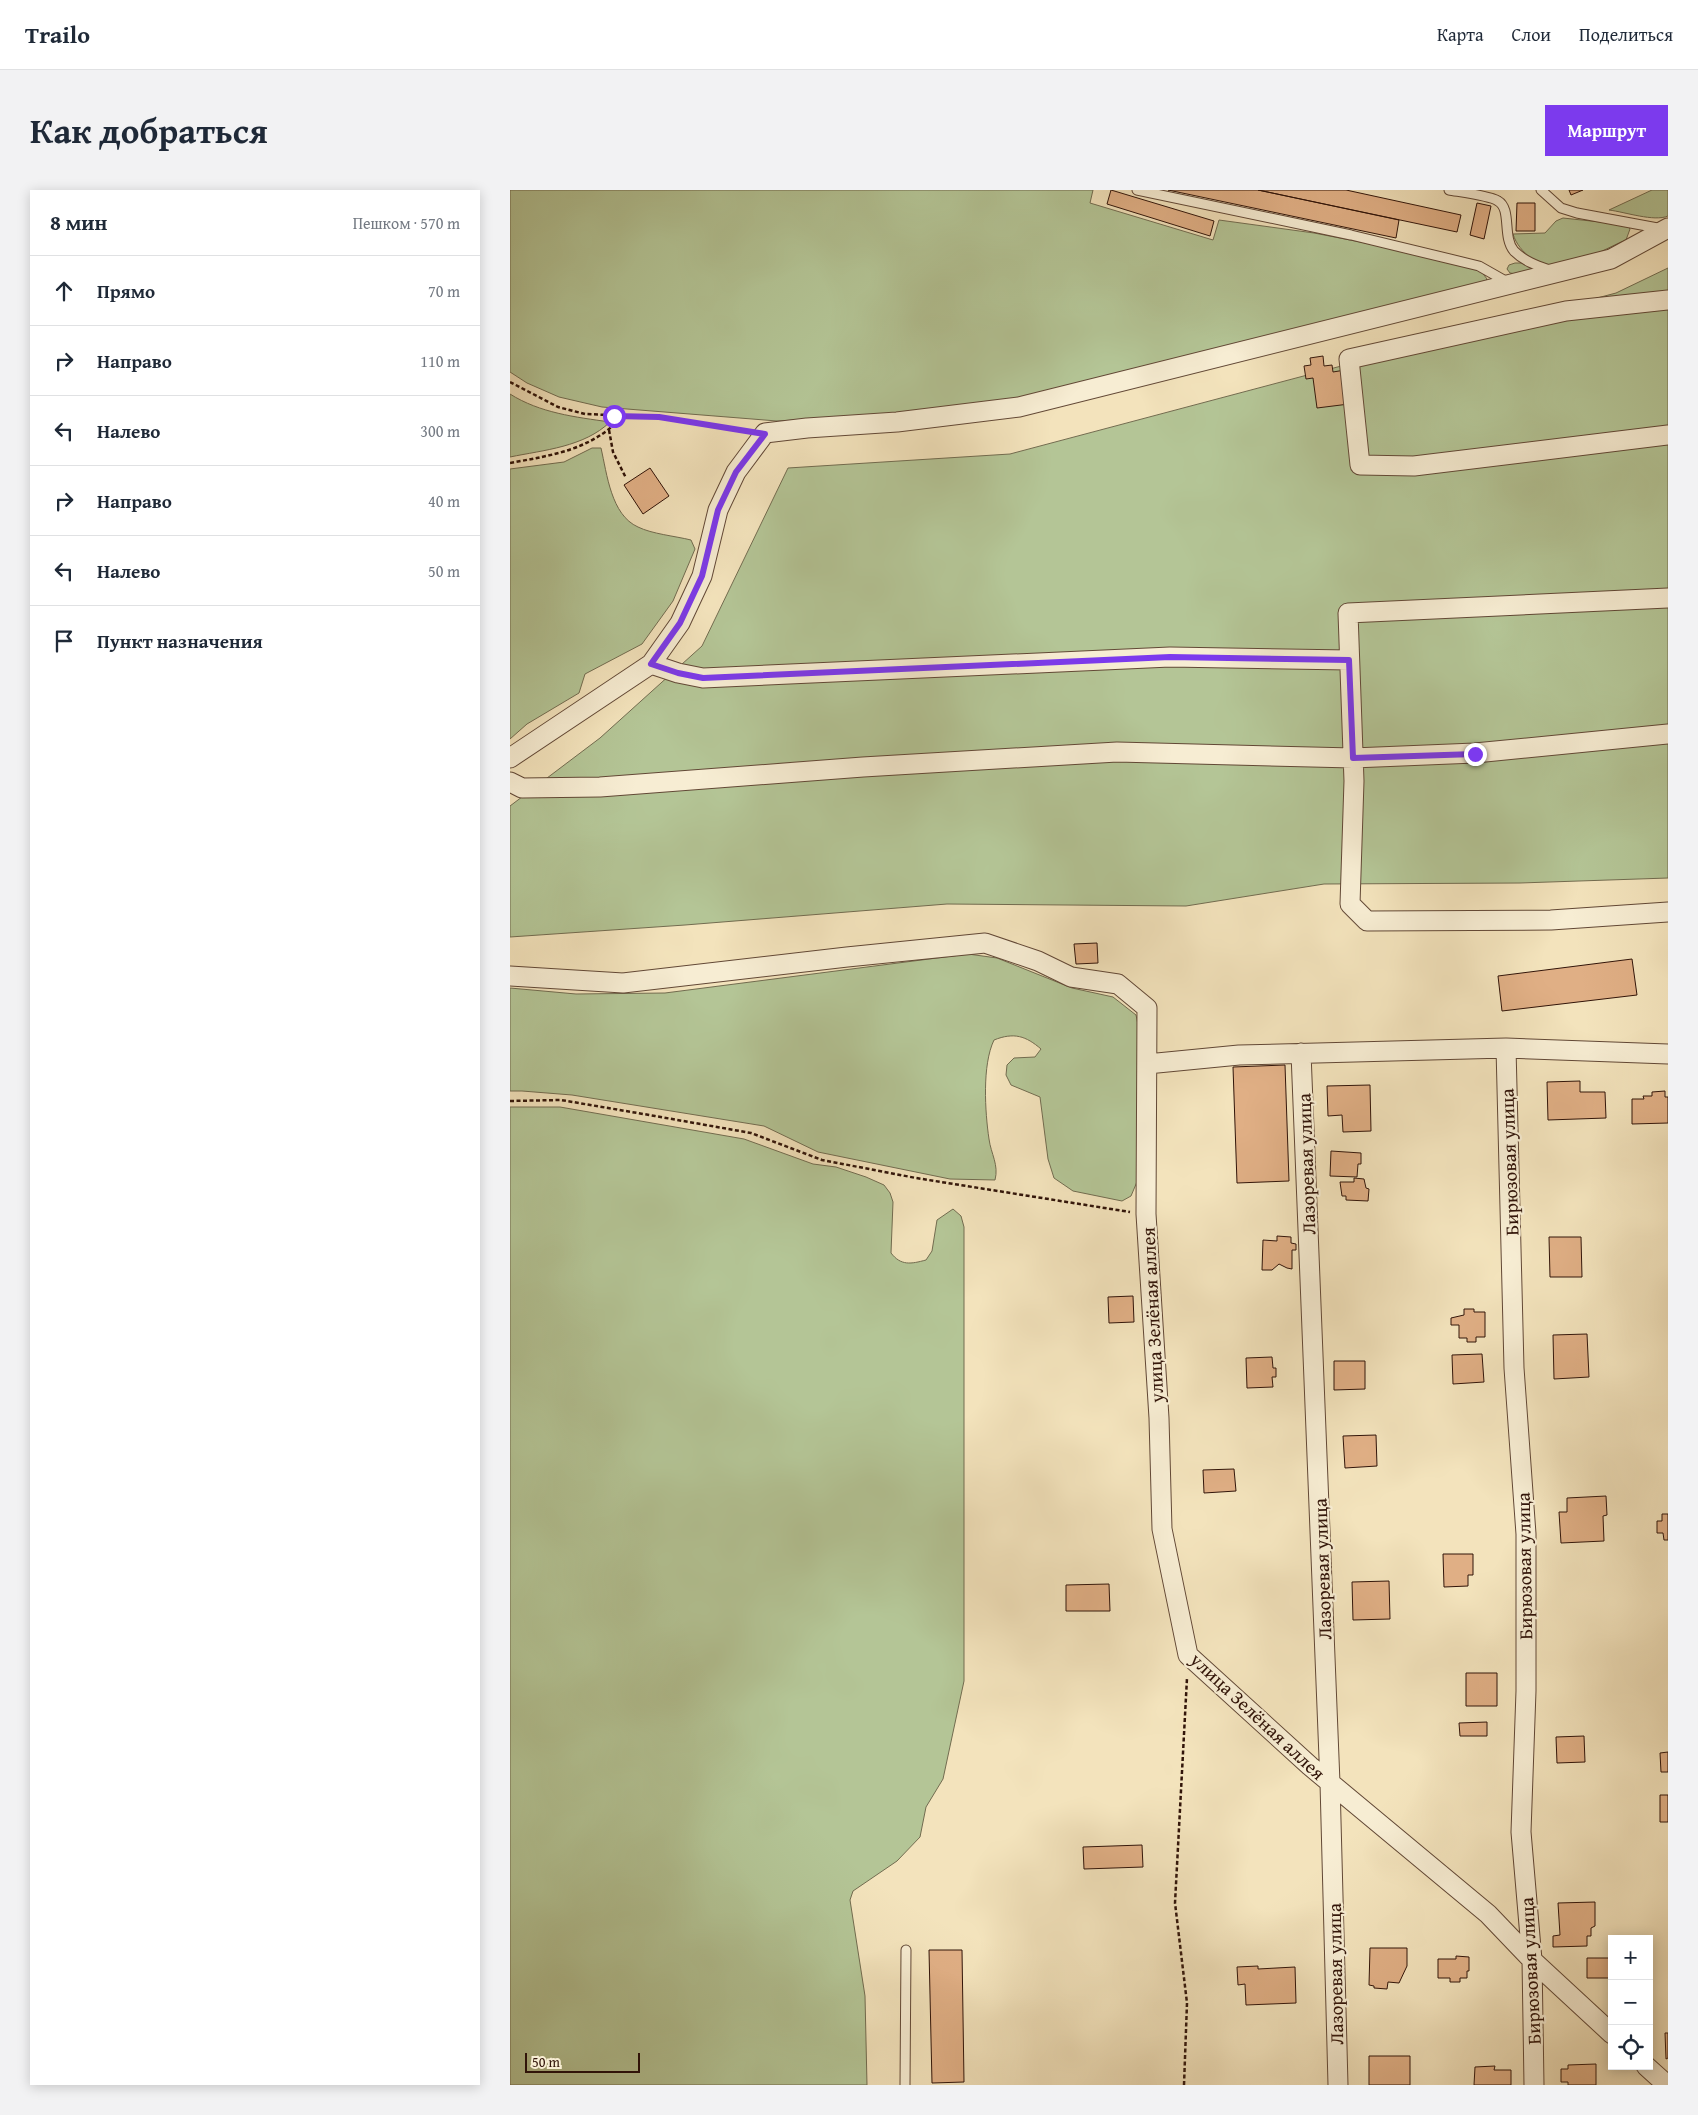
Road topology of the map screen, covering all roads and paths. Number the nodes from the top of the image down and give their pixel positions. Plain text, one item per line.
1 (1137, 190) edge
2 (1449, 190) edge
3 (1540, 190) edge
4 (1667, 228) edge
5 (1556, 273) junction
6 (1512, 284) junction
7 (1668, 300) edge
8 (510, 382) edge
9 (622, 416) junction
10 (609, 430) junction
11 (765, 434) junction
12 (1668, 435) edge
13 (510, 463) edge
14 (626, 478) dead end
15 (1668, 598) edge
16 (1349, 660) junction
17 (651, 664) junction
18 (1668, 734) edge
19 (510, 758) edge
20 (1353, 758) junction
21 (510, 782) edge
22 (1668, 912) edge
23 (510, 976) edge
24 (1506, 1048) junction
25 (1301, 1053) junction
26 (1668, 1054) edge
27 (1146, 1064) junction
28 (510, 1101) edge
29 (1146, 1214) junction
30 (1188, 1655) junction
31 (1330, 1783) junction
32 (906, 1950) dead end
33 (1532, 1960) junction
34 (1608, 2030) edge
35 (1650, 2070) edge
36 (906, 2085) edge
37 (1184, 2085) edge
38 (1338, 2085) edge
39 (1534, 2085) edge
40 (1666, 2085) edge

1 - 6 lane
2 - 5 lane
3 - 4 lane
4 - 5 street
5 - 6 street
6 - 11 street
7 - 12 street
8 - 9 path
9 - 10 path
9 - 11 path
10 - 13 path
10 - 14 path
11 - 17 street
15 - 16 street
16 - 17 street
16 - 20 street
17 - 19 street
18 - 20 street
20 - 21 street
20 - 22 street
23 - 27 street, улица Зелёная аллея
24 - 25 street
24 - 26 street
24 - 33 street, Бирюзовая улица
25 - 27 street
25 - 31 street, Лазоревая улица
27 - 29 street, улица Зелёная аллея
28 - 29 path
29 - 30 street, улица Зелёная аллея
30 - 31 street, улица Зелёная аллея
30 - 37 path
31 - 33 street, улица Зелёная аллея
31 - 38 street, Лазоревая улица
32 - 36 lane
33 - 34 street, улица Зелёная аллея
33 - 39 street, Бирюзовая улица
35 - 40 street

